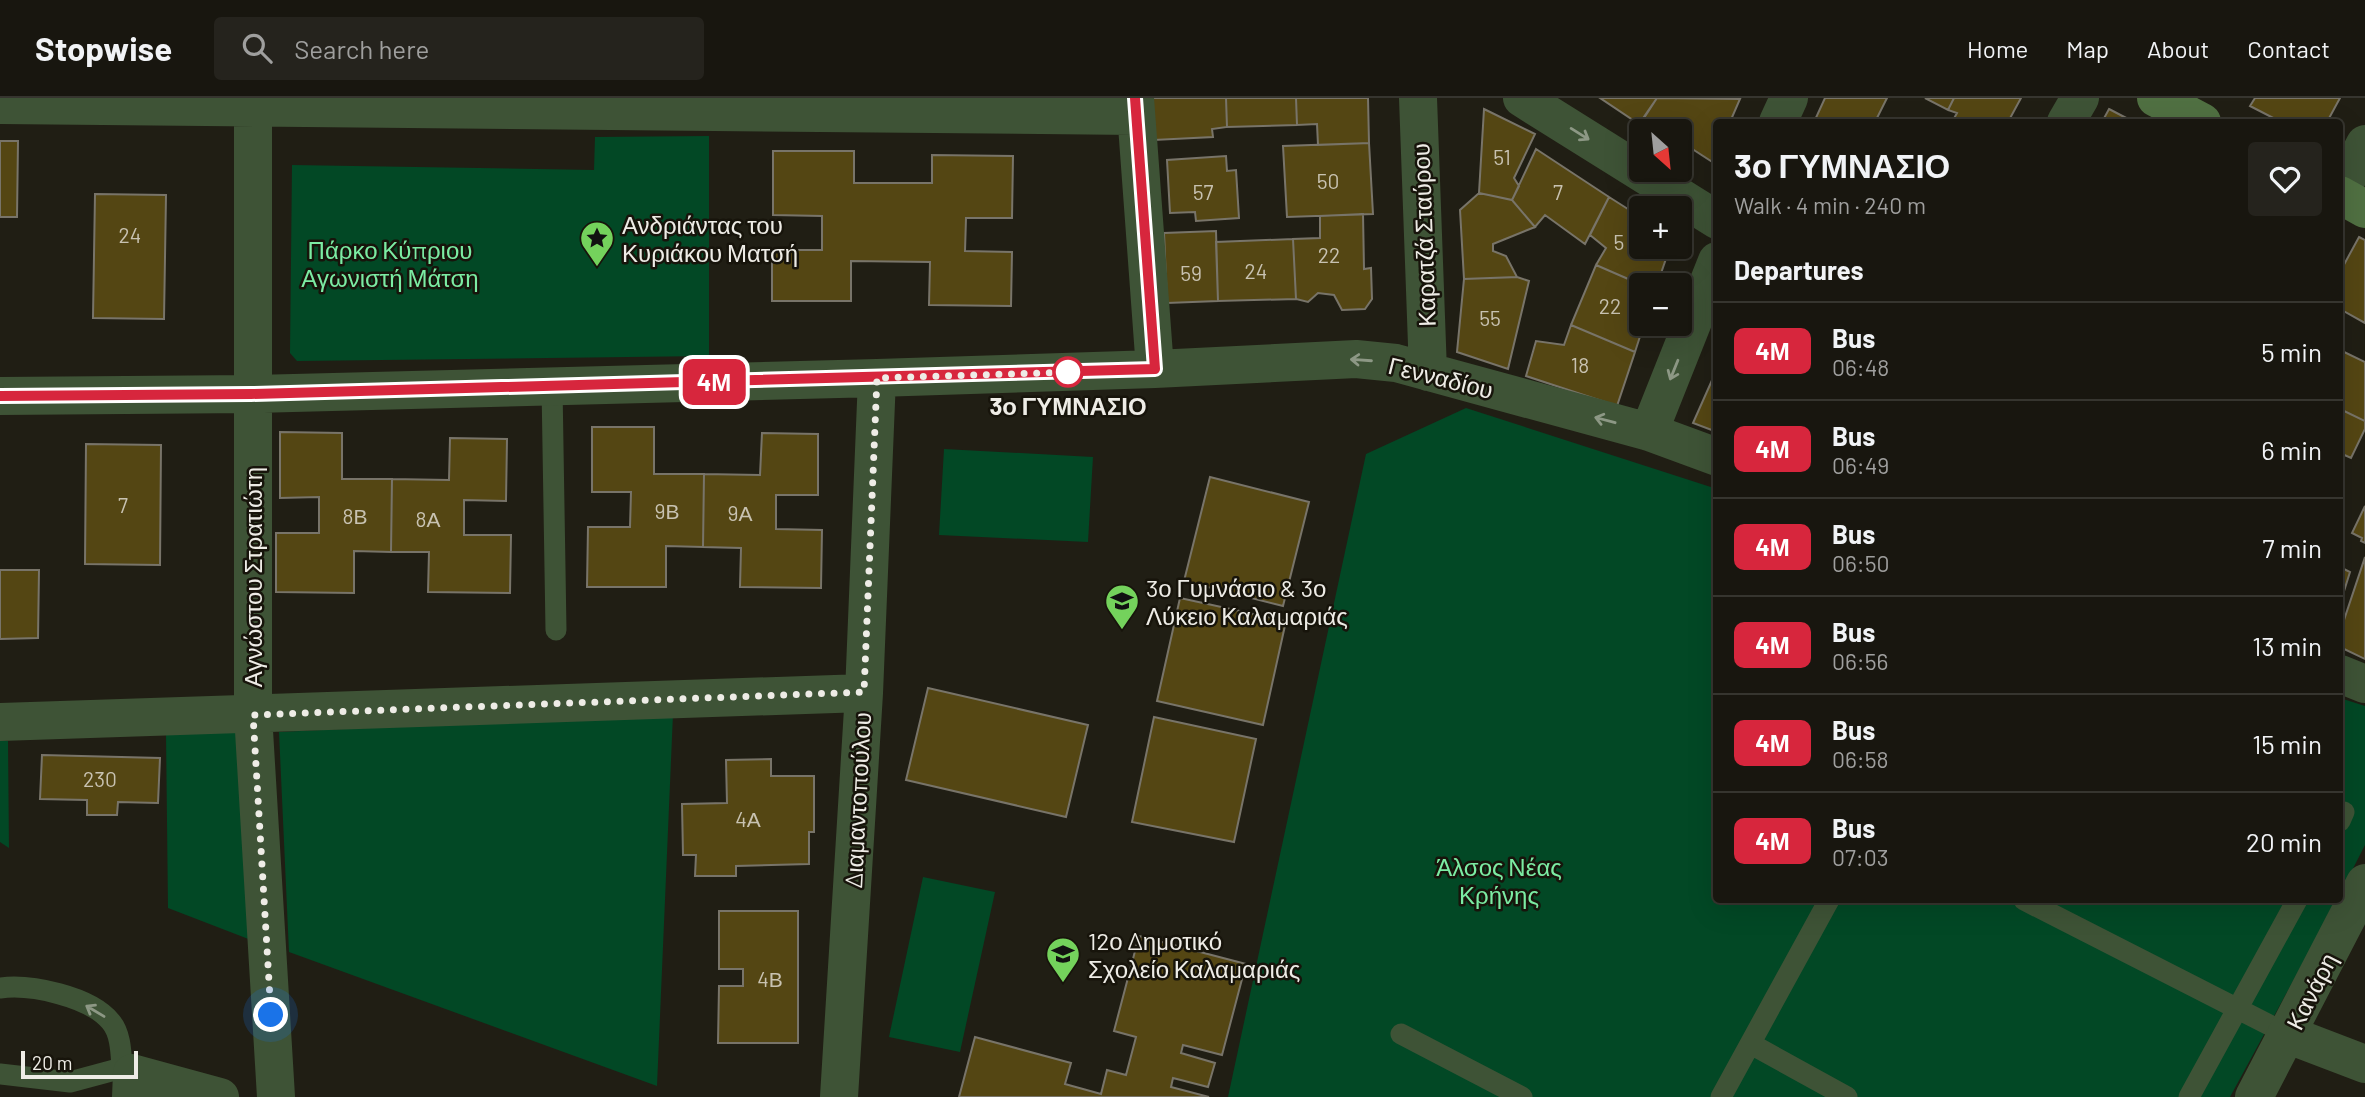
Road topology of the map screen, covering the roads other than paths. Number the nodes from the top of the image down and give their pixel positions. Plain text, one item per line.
1 (1418, 98) edge
2 (1522, 98) edge
3 (1789, 98) edge
4 (2080, 98) edge
5 (2156, 98) edge
6 (253, 103) edge
7 (0, 105) edge
8 (1135, 107) edge
9 (1779, 119) edge
10 (2068, 119) edge
11 (2196, 119) edge
12 (2365, 144) edge
13 (2343, 188) edge
14 (2343, 196) edge
15 (2365, 209) edge
16 (1713, 217) edge
17 (1713, 271) edge
18 (1155, 369) junction
19 (1428, 372) junction
20 (877, 378) junction
21 (552, 386) junction
22 (251, 394) junction
23 (0, 396) edge
24 (1649, 432) junction
25 (1713, 456) edge
26 (556, 630) dead end
27 (2343, 675) edge
28 (2365, 684) edge
29 (864, 692) junction
30 (253, 715) junction
31 (0, 722) edge
32 (2365, 883) edge
33 (1827, 903) edge
34 (2030, 903) edge
35 (2295, 903) edge
36 (0, 988) edge
37 (2237, 1009) junction
38 (1401, 1034) dead end
39 (2289, 1035) junction
40 (1751, 1044) junction
41 (2365, 1064) edge
42 (0, 1074) edge
43 (129, 1079) edge
44 (219, 1097) edge
45 (276, 1097) edge
46 (839, 1097) edge
47 (1522, 1097) edge
48 (1721, 1097) edge
49 (1847, 1097) edge
50 (2189, 1097) edge
51 (2254, 1097) edge

1 - 19 street, Καρατζά Σταύρου
2 -> 16 street
3 - 9 street
4 - 10 street
5 - 11 main road
6 - 7 street
6 - 8 street
6 - 22 street, Αγνώστου Στρατιώτη
8 - 18 street
12 - 13 street
14 - 15 main road
17 -> 24 street
19 -> 18 street, Γενναδίου
18 - 20 street, Γενναδίου
24 -> 19 street, Γενναδίου
20 - 21 street, Γενναδίου
20 - 29 street, Διαμαντοπούλου
21 - 22 street, Γενναδίου
21 - 26 lane
22 - 23 street, Γενναδίου
22 - 30 street, Αγνώστου Στρατιώτη
24 - 25 street, Γενναδίου
27 - 28 street
29 - 30 street
29 - 46 street, Διαμαντοπούλου
30 - 31 street
30 - 45 street, Αγνώστου Στρατιώτη
32 - 39 street, Κανάρη
33 - 40 lane
34 - 37 lane
35 - 37 lane
43 -> 36 lane
37 - 39 lane
37 - 50 lane
38 - 47 lane
39 - 41 street
39 - 51 street, Κανάρη
40 - 48 lane
40 - 49 lane
42 - 43 lane
43 - 44 street

